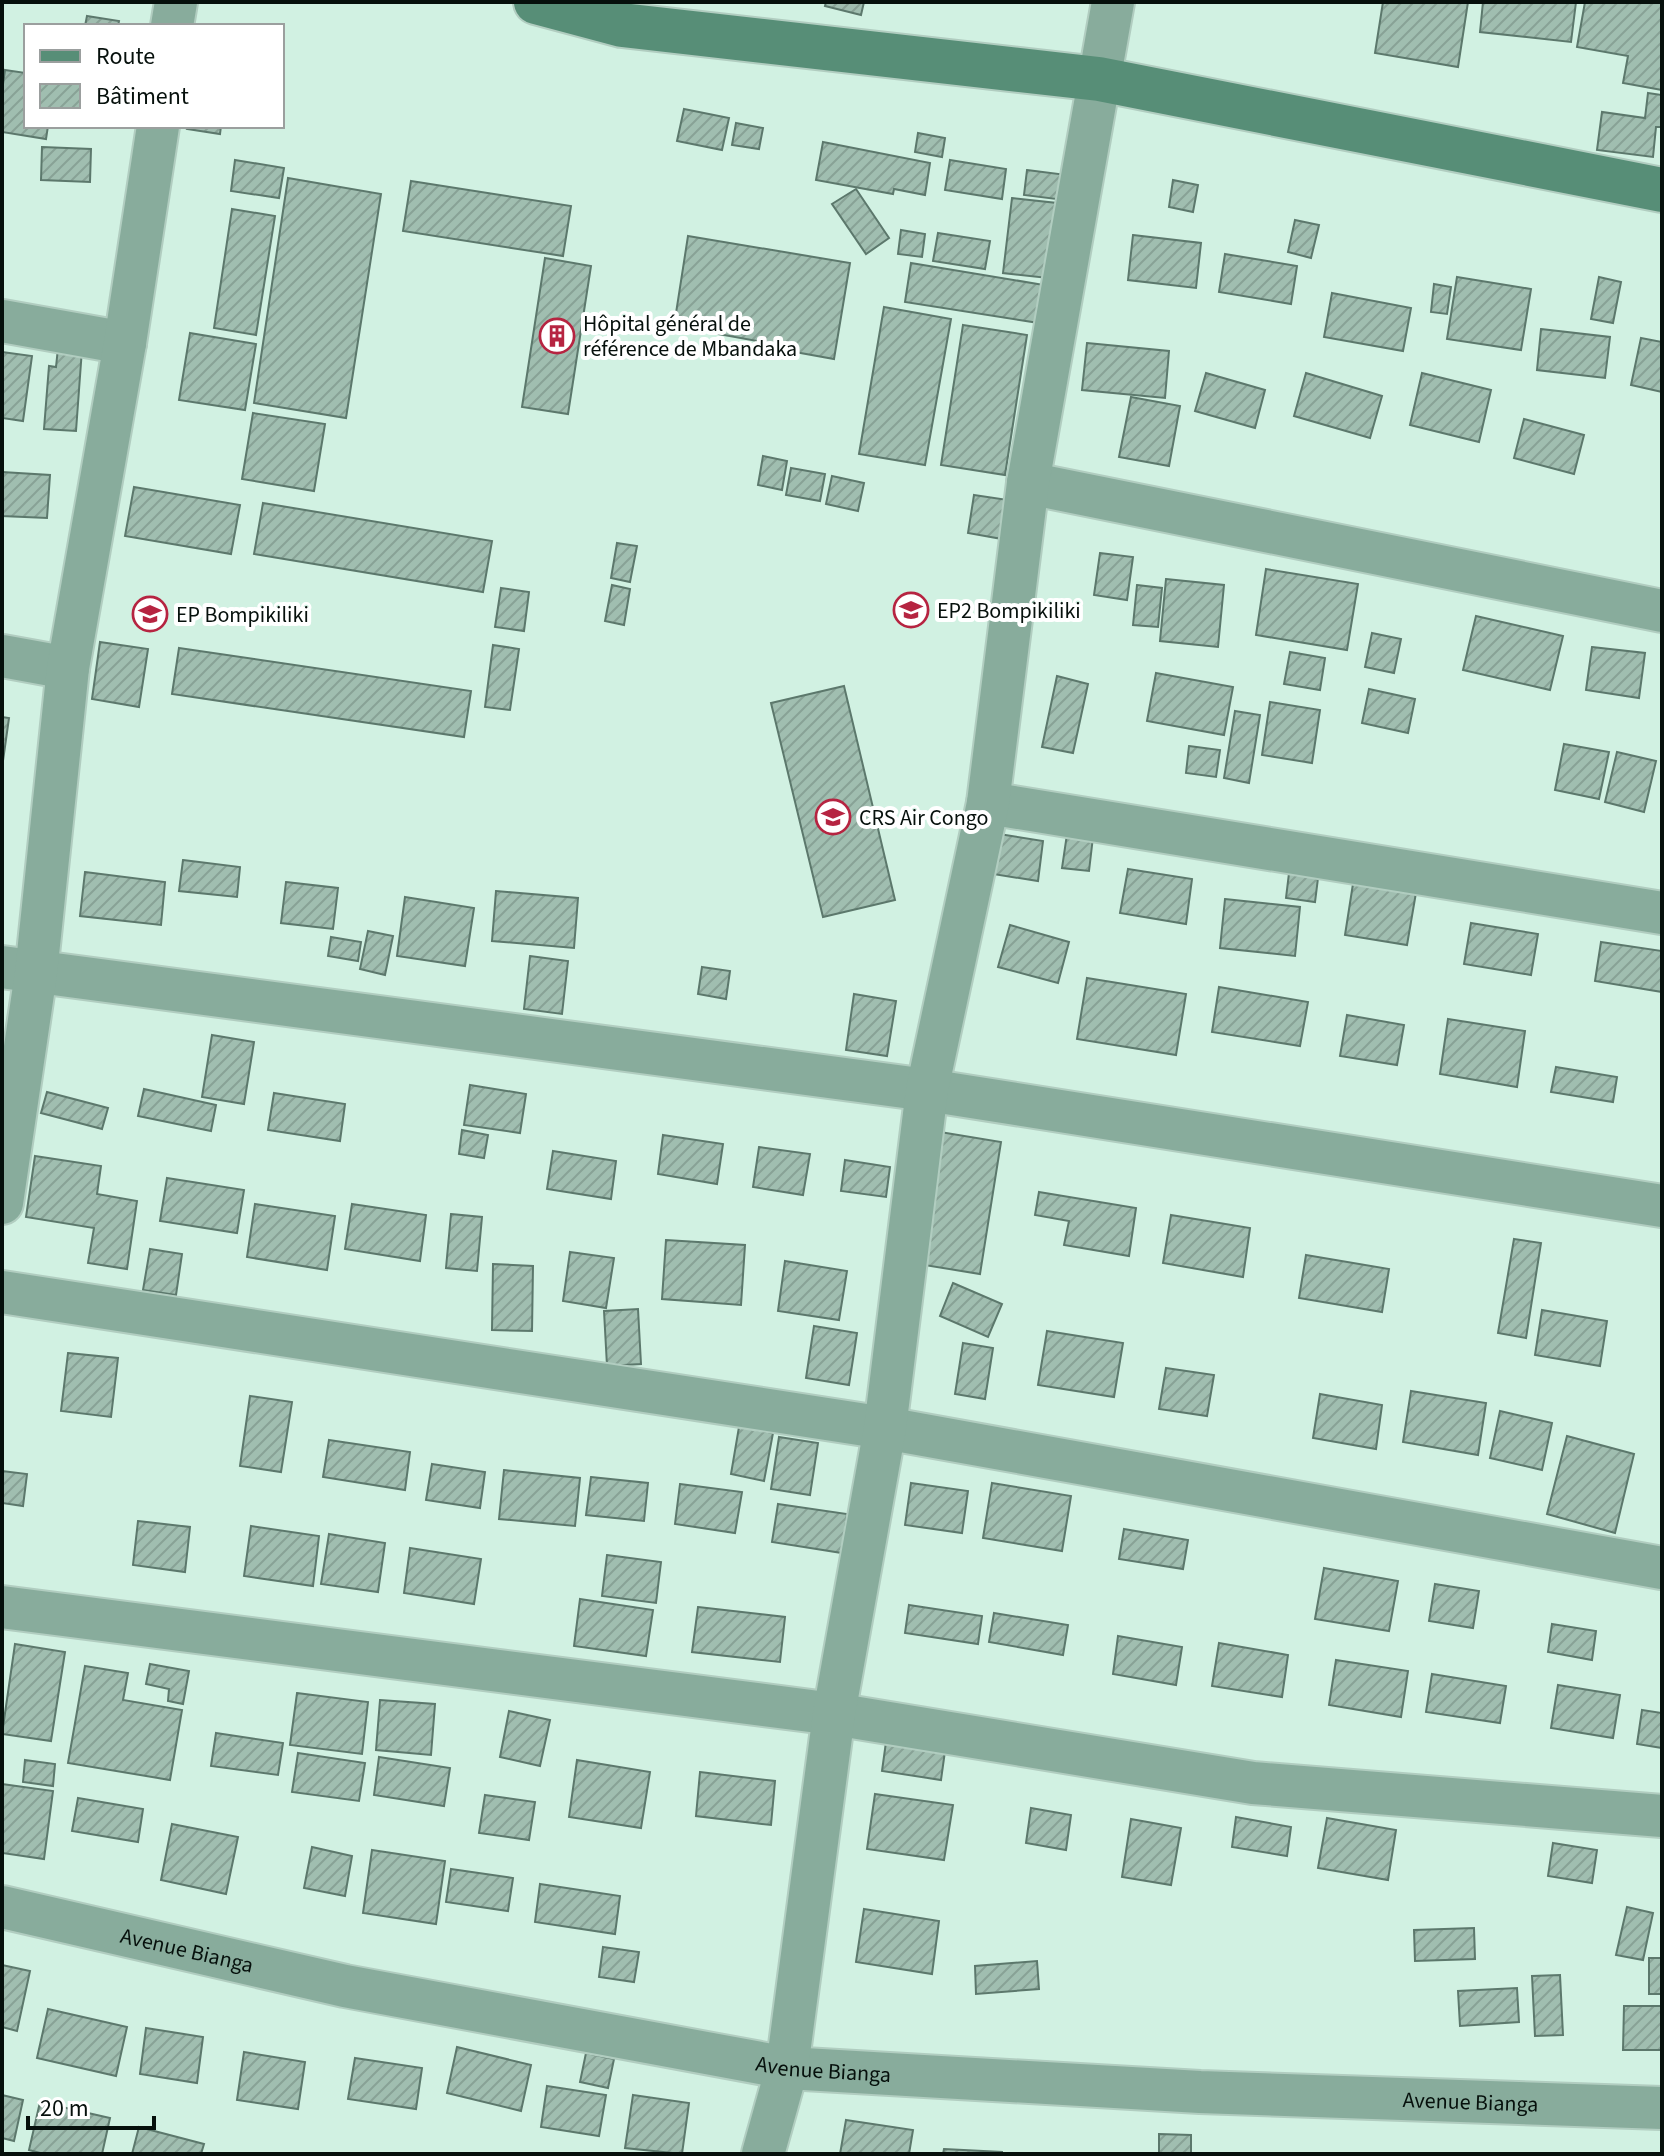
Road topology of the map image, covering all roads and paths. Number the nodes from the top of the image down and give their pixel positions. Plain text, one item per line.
1 (176, 2) edge
2 (536, 2) edge
3 (1113, 2) edge
4 (172, 24) edge
5 (1099, 79) junction
6 (158, 128) edge
7 (1662, 190) edge
8 (2, 321) edge
9 (125, 343) junction
10 (1028, 483) junction
11 (1662, 611) edge
12 (2, 656) edge
13 (68, 668) junction
14 (988, 803) junction
15 (1662, 913) edge
16 (19, 970) edge
17 (927, 1090) junction
18 (2, 1203) edge
19 (1662, 1206) edge
20 (2, 1292) edge
21 (885, 1428) junction
22 (1662, 1568) edge
23 (2, 1607) edge
24 (834, 1714) junction
25 (1662, 1816) edge
26 (2, 1907) edge
27 (787, 2068) junction
28 (1662, 2108) edge
29 (763, 2154) edge

1 - 4 street
2 - 5 street
3 - 5 street
5 - 7 street
5 - 10 street
6 - 9 street
8 - 9 street
9 - 13 street
10 - 11 street
10 - 14 street
12 - 13 street
13 - 16 street
14 - 15 street
14 - 17 street
16 - 17 street
16 - 18 street
17 - 19 street
17 - 21 street
20 - 21 street
21 - 22 street
21 - 24 street
23 - 24 street
24 - 25 street
24 - 27 street
26 - 27 street, Avenue Bianga
27 - 28 street, Avenue Bianga
27 - 29 street

